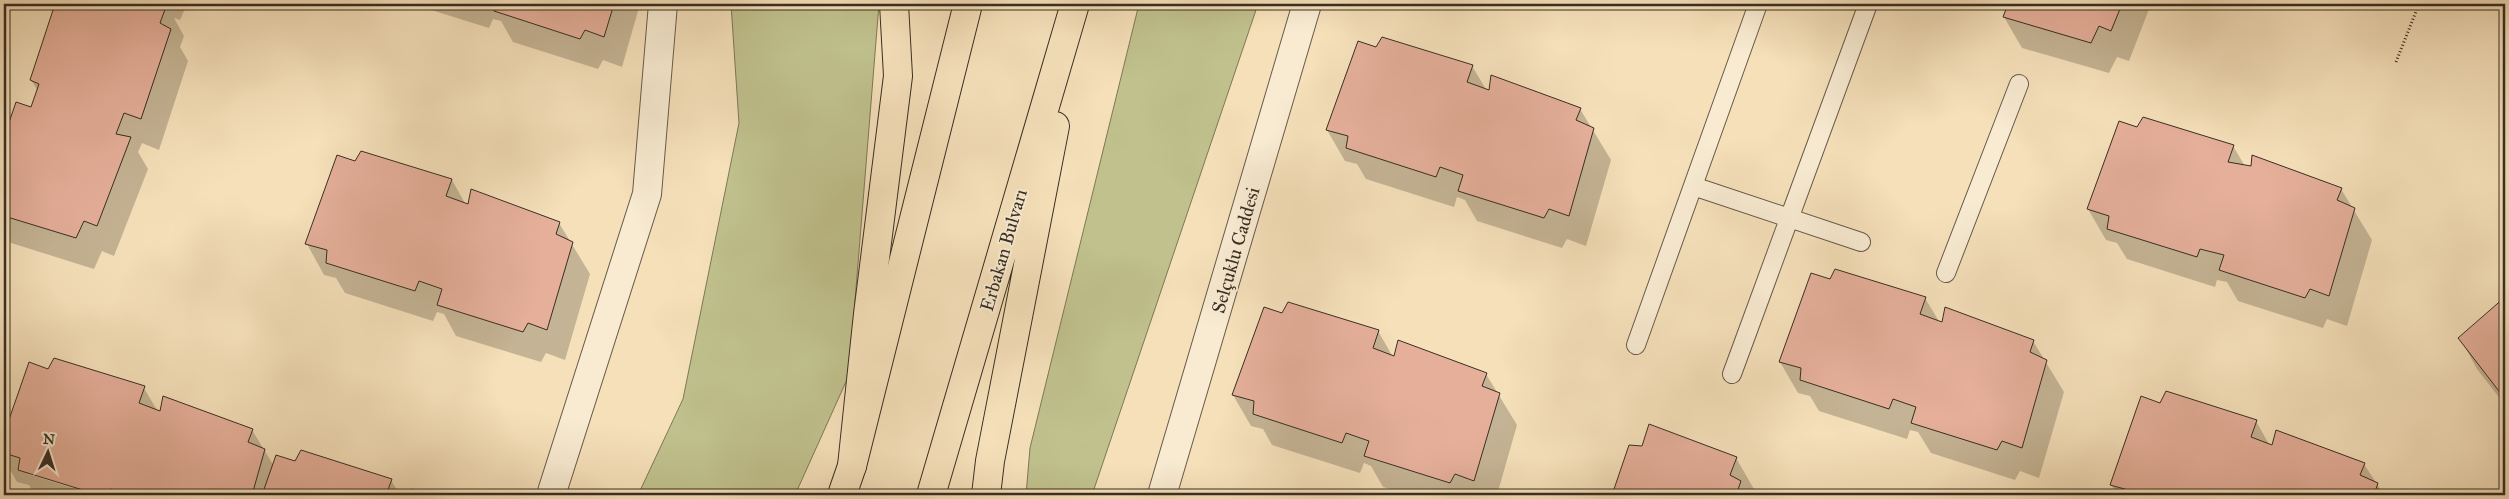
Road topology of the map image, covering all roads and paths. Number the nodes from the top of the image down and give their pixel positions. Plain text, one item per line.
1 (663, 4) edge
2 (894, 4) edge
3 (968, 4) edge
4 (1075, 4) edge
5 (1079, 4) edge
6 (1307, 4) edge
7 (1758, 4) edge
8 (1868, 4) edge
9 (2419, 4) edge
10 (2396, 62) dead end
11 (2019, 84) dead end
12 (1693, 186) junction
13 (1789, 218) junction
14 (1861, 242) dead end
15 (1946, 273) dead end
16 (1636, 345) dead end
17 (1732, 374) dead end
18 (852, 466) junction
19 (551, 495) edge
20 (836, 495) edge
21 (842, 495) edge
22 (931, 495) edge
23 (986, 495) edge
24 (1162, 495) edge

1 - 19 street
2 - 18 highway
3 - 18 highway
4 - 22 highway, Erbakan Bulvarı
5 - 23 highway
6 - 24 street, Selçuklu Caddesi
7 - 12 lane
8 - 13 lane
9 - 10 path
11 - 15 lane
12 - 13 lane
12 - 16 lane
13 - 14 lane
13 - 17 lane
18 - 20 highway
18 - 21 highway

